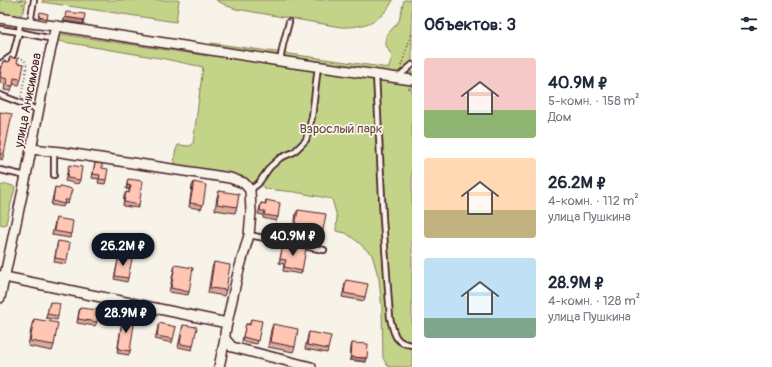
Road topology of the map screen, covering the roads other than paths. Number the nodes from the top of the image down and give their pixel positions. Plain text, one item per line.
1 (34, 0) edge
2 (0, 18) edge
3 (20, 22) junction
4 (289, 22) dead end
5 (30, 24) junction
6 (56, 26) junction
7 (0, 29) edge
8 (18, 32) junction
9 (53, 39) junction
10 (280, 61) junction
11 (0, 64) edge
12 (318, 66) junction
13 (412, 66) edge
14 (376, 74) junction
15 (398, 77) junction
16 (412, 80) edge
17 (0, 95) edge
18 (39, 111) junction
19 (31, 149) junction
20 (54, 151) junction
21 (0, 170) edge
22 (54, 175) dead end
23 (26, 176) junction
24 (250, 190) junction
25 (249, 235) junction
26 (324, 250) dead end
27 (2, 277) edge
28 (0, 298) edge
29 (227, 323) junction
30 (224, 339) junction
31 (412, 344) edge
32 (219, 367) edge
33 (311, 367) edge

1 - 5 lane
2 - 3 street
3 - 5 street
3 - 8 lane
4 - 10 lane
5 - 6 street
6 - 9 street, улица Анисимова
6 - 10 street
7 - 8 lane
8 - 9 lane
8 - 11 lane
9 - 18 street, улица Анисимова
10 - 12 street
12 - 14 street
12 - 24 lane
13 - 15 lane
14 - 15 street
14 - 31 lane
15 - 16 street
17 - 18 lane
18 - 19 street, улица Анисимова
19 - 20 street
19 - 23 street, улица Анисимова
20 - 22 lane
20 - 24 street
21 - 23 lane
23 - 27 street, улица Анисимова
24 - 25 street
25 - 26 lane
25 - 29 street
27 - 28 street, улица Анисимова
27 - 29 street
29 - 30 street
30 - 32 street
30 - 33 street

